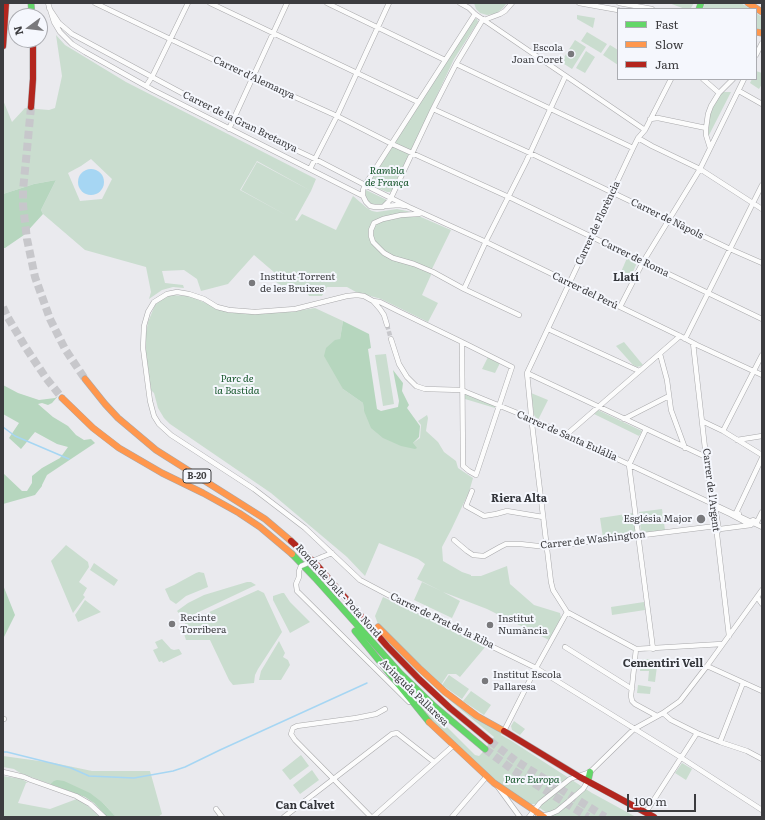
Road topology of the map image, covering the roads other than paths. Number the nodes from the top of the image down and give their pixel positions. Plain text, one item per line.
1 (6, 3) edge
2 (94, 3) edge
3 (188, 3) edge
4 (210, 3) edge
5 (286, 3) edge
6 (327, 3) edge
7 (389, 3) edge
8 (460, 3) edge
9 (512, 3) edge
10 (579, 3) edge
11 (619, 3) edge
12 (469, 5) edge
13 (48, 6) edge
14 (646, 8) edge
15 (617, 10) edge
16 (475, 14) junction
17 (484, 20) junction
18 (378, 27) junction
19 (273, 33) junction
20 (171, 39) junction
21 (762, 43) edge
22 (89, 44) junction
23 (3, 46) edge
24 (33, 48) edge
25 (85, 52) junction
26 (757, 53) edge
27 (445, 60) junction
28 (456, 64) junction
29 (357, 72) junction
30 (152, 77) junction
31 (566, 77) junction
32 (252, 78) junction
33 (670, 80) edge
34 (703, 80) edge
35 (732, 80) edge
36 (744, 80) edge
37 (146, 86) junction
38 (739, 91) junction
39 (719, 93) junction
40 (418, 102) junction
41 (762, 104) edge
42 (31, 107) tunnel mouth
43 (434, 109) junction
44 (550, 109) junction
45 (336, 116) junction
46 (650, 119) junction
47 (234, 121) junction
48 (706, 128) junction
49 (229, 129) junction
50 (645, 130) junction
51 (638, 138) junction
52 (392, 144) junction
53 (633, 148) junction
54 (710, 148) junction
55 (413, 153) junction
56 (530, 153) junction
57 (315, 159) junction
58 (310, 169) junction
59 (700, 169) junction
60 (365, 185) junction
61 (762, 185) edge
62 (612, 192) junction
63 (362, 196) junction
64 (508, 197) junction
65 (392, 198) junction
66 (753, 204) junction
67 (383, 207) junction
68 (409, 207) junction
69 (762, 209) edge
70 (422, 213) junction
71 (668, 219) junction
72 (591, 237) junction
73 (486, 242) junction
74 (730, 249) junction
75 (643, 262) junction
76 (762, 263) edge
77 (570, 283) junction
78 (464, 288) junction
79 (708, 294) junction
80 (373, 301) junction
81 (620, 307) junction
82 (519, 315) dead end
83 (762, 319) edge
84 (388, 325) tunnel mouth
85 (548, 329) junction
86 (683, 337) junction
87 (391, 339) tunnel mouth
88 (462, 342) junction
89 (693, 344) junction
90 (660, 354) junction
91 (762, 355) edge
92 (639, 371) junction
93 (754, 371) junction
94 (527, 373) junction
95 (762, 375) edge
96 (85, 379) tunnel mouth
97 (462, 390) junction
98 (669, 396) junction
99 (62, 398) tunnel mouth
100 (499, 406) junction
101 (598, 407) junction
102 (624, 419) junction
103 (532, 420) junction
104 (702, 421) junction
105 (646, 429) junction
106 (723, 431) junction
107 (566, 435) junction
108 (762, 436) edge
109 (737, 440) junction
110 (685, 448) junction
111 (762, 455) edge
112 (706, 458) junction
113 (762, 458) edge
114 (629, 465) junction
115 (472, 491) dead end
116 (712, 504) junction
117 (762, 512) edge
118 (733, 513) junction
119 (543, 517) junction
120 (762, 526) edge
121 (717, 528) junction
122 (638, 535) junction
123 (454, 540) dead end
124 (547, 547) junction
125 (332, 553) junction
126 (316, 564) junction
127 (303, 567) junction
128 (762, 590) edge
129 (757, 597) junction
130 (762, 604) edge
131 (567, 612) junction
132 (729, 636) junction
133 (722, 644) junction
134 (565, 647) dead end
135 (653, 648) junction
136 (636, 649) junction
137 (707, 666) junction
138 (536, 668) junction
139 (743, 683) junction
140 (632, 689) junction
141 (762, 692) edge
142 (385, 709) dead end
143 (663, 713) junction
144 (657, 716) junction
145 (429, 722) junction
146 (634, 729) junction
147 (504, 731) junction
148 (697, 733) junction
149 (490, 741) tunnel mouth
150 (720, 742) junction
151 (454, 745) junction
152 (485, 749) tunnel mouth
153 (680, 757) junction
154 (762, 759) edge
155 (434, 762) junction
156 (3, 772) edge
157 (590, 772) junction
158 (487, 776) junction
159 (578, 776) junction
160 (333, 779) junction
161 (588, 781) junction
162 (494, 783) junction
163 (216, 809) dead end
164 (762, 810) edge
165 (534, 811) junction
166 (646, 812) junction
167 (104, 817) edge
168 (222, 817) edge
169 (284, 817) edge
170 (372, 817) edge
171 (452, 817) edge
172 (520, 817) edge
173 (530, 817) edge
174 (541, 817) edge
175 (654, 817) edge

1 - 23 main road
2 - 20 street, Carrer d'Alemanya
3 - 20 street
4 - 19 street
5 - 19 street
6 - 18 street
7 - 18 street
8 - 12 street
9 - 17 street
10 - 15 street
11 - 14 street
12 - 16 street
13 - 22 street, Carrer de la Gran Bretanya
13 - 25 street, Carrer de la Gran Bretanya
16 - 17 street
16 - 27 street
17 - 28 street
17 - 31 street
18 - 27 street
18 - 29 street
19 - 29 street
19 - 32 street
20 - 30 street
20 - 32 street, Carrer d'Alemanya
21 - 26 street
22 - 25 street
22 - 30 street, Carrer de la Gran Bretanya
24 - 42 main road
25 - 37 street, Carrer de la Gran Bretanya
27 - 40 street
28 - 43 street
28 - 44 street
29 - 40 street
29 - 45 street
30 - 37 street
30 - 47 street, Carrer de la Gran Bretanya
31 - 44 street
31 - 50 street
32 - 45 street, Carrer d'Alemanya
32 - 47 street
33 - 46 street, Carrer de Florència
34 - 39 street
35 - 39 street
36 - 38 street
37 - 49 street, Carrer de la Gran Bretanya
38 - 41 street
38 - 54 street
39 - 48 street
40 - 52 street
43 - 55 street
43 - 56 street, Carrer de Nàpols
44 - 53 street
44 - 56 street
45 - 52 street, Carrer d'Alemanya
45 - 57 street
46 - 48 street
46 - 50 street, Carrer de Florència
47 - 49 street
47 - 57 street, Carrer de la Gran Bretanya
48 - 54 street
49 - 58 street, Carrer de la Gran Bretanya
50 - 51 street, Carrer de Florència
51 - 53 street, Carrer de Florència
51 - 59 street
52 - 55 street, Carrer d'Alemanya
52 - 60 street
53 - 62 street, Carrer de Florència
54 - 59 street
55 - 64 street, Carrer de Roma
55 - 65 street
56 - 62 street, Carrer de Nàpols
56 - 64 street
57 - 58 street
57 - 60 street, Carrer de la Gran Bretanya
58 - 63 street, Carrer de la Gran Bretanya
59 - 66 street
59 - 71 street
60 - 63 street
60 - 65 street, Carrer de la Gran Bretanya
61 - 66 street
62 - 71 street, Carrer de Nàpols
62 - 72 street, Carrer de Florència
63 - 67 street
64 - 72 street, Carrer de Roma
64 - 73 street
65 - 67 street
65 - 68 street, Carrer del Perú
66 - 69 street
66 - 74 street
67 - 68 street, Carrer del Perú
68 - 70 street, Carrer del Perú
70 - 73 street, Carrer del Perú
70 - 78 street
71 - 74 street, Carrer de Nàpols
71 - 75 street
72 - 75 street, Carrer de Roma
72 - 77 street, Carrer de Florència
73 - 77 street, Carrer del Perú
73 - 78 street
74 - 76 street, Carrer de Nàpols
74 - 79 street
75 - 79 street, Carrer de Roma
75 - 81 street
77 - 81 street, Carrer del Perú
77 - 85 street, Carrer de Florència
78 - 82 street
79 - 83 street, Carrer de Roma
79 - 86 street
80 - 84 street
80 - 88 street
80 - 125 street, Carrer de Prat de la Riba
81 - 86 street, Carrer del Perú
85 - 92 street
85 - 94 street, Carrer de Florència
86 - 89 street, Carrer del Perú
86 - 90 street
87 - 97 street, Carrer de Santa Eulália
88 - 97 street
88 - 100 street
89 - 93 street, Carrer del Perú
89 - 104 street, Carrer de l'Argent
90 - 92 street
90 - 98 street
91 - 93 street
92 - 101 street
93 - 95 street, Carrer del Perú
93 - 106 street
94 - 101 street
94 - 103 street
96 - 126 main road, Ronda de Dalt - Pota Nord / B-20
97 - 100 street, Carrer de Santa Eulália
97 - 100 street
98 - 102 street
98 - 110 street
99 - 127 main road, Ronda de Dalt - Pota Nord / B-20
100 - 103 street, Carrer de Santa Eulália
101 - 102 street
101 - 107 street
102 - 105 street
103 - 107 street, Carrer de Santa Eulália
103 - 119 street
104 - 106 street
104 - 112 street, Carrer de l'Argent
105 - 110 street
105 - 114 street
106 - 109 street
107 - 114 street, Carrer de Santa Eulália
108 - 109 street
109 - 111 street
110 - 112 street
111 - 118 street
112 - 116 street, Carrer de l'Argent
113 - 117 street
114 - 116 street, Carrer de Santa Eulália
114 - 122 street
115 - 119 street
116 - 118 street, Carrer de Santa Eulália
116 - 121 street, Carrer de l'Argent
118 - 120 street, Carrer de Santa Eulália
119 - 124 street
121 - 121 street, Carrer de Washington
121 - 122 street, Carrer de Washington
121 - 132 street, Carrer de l'Argent
122 - 124 street, Carrer de Washington
122 - 135 street
123 - 124 street, Carrer de Washington
124 - 131 street
125 - 127 street, bridge
125 - 138 street, Carrer de Prat de la Riba
126 - 147 main road
126 - 149 main road, Ronda de Dalt - Pota Nord / B-20
127 - 145 main road
127 - 145 street, Avinguda Pallaresa
127 - 152 main road, Ronda de Dalt - Pota Nord / B-20
128 - 129 street
129 - 130 street
129 - 132 street
131 - 136 street
131 - 138 street
132 - 133 street
133 - 135 street
133 - 137 street
134 - 140 street
135 - 136 street
136 - 140 street
137 - 139 street
137 - 143 street
138 - 146 street, Carrer de Prat de la Riba
138 - 147 street
139 - 141 street
139 - 150 street
140 - 144 street
142 - 160 street
143 - 144 street
143 - 148 street
144 - 146 street
145 - 151 main road, Avinguda Pallaresa
146 - 153 street, Carrer de Prat de la Riba
146 - 157 street
147 - 159 main road
148 - 150 street
148 - 153 street
150 - 154 street
151 - 155 street
151 - 158 main road, Avinguda Pallaresa
153 - 164 street, Carrer de Prat de la Riba
153 - 166 street
155 - 160 street
155 - 170 street
156 - 167 street
157 - 159 street
157 - 161 main road
158 - 162 main road, Avinguda Pallaresa
158 - 171 street
159 - 161 main road
159 - 165 street
160 - 169 street
160 - 170 street
161 - 166 main road
161 - 174 street
162 - 165 main road, Avinguda Pallaresa
162 - 172 street
163 - 168 street
165 - 173 street
165 - 174 main road, Avinguda Pallaresa
166 - 175 main road

